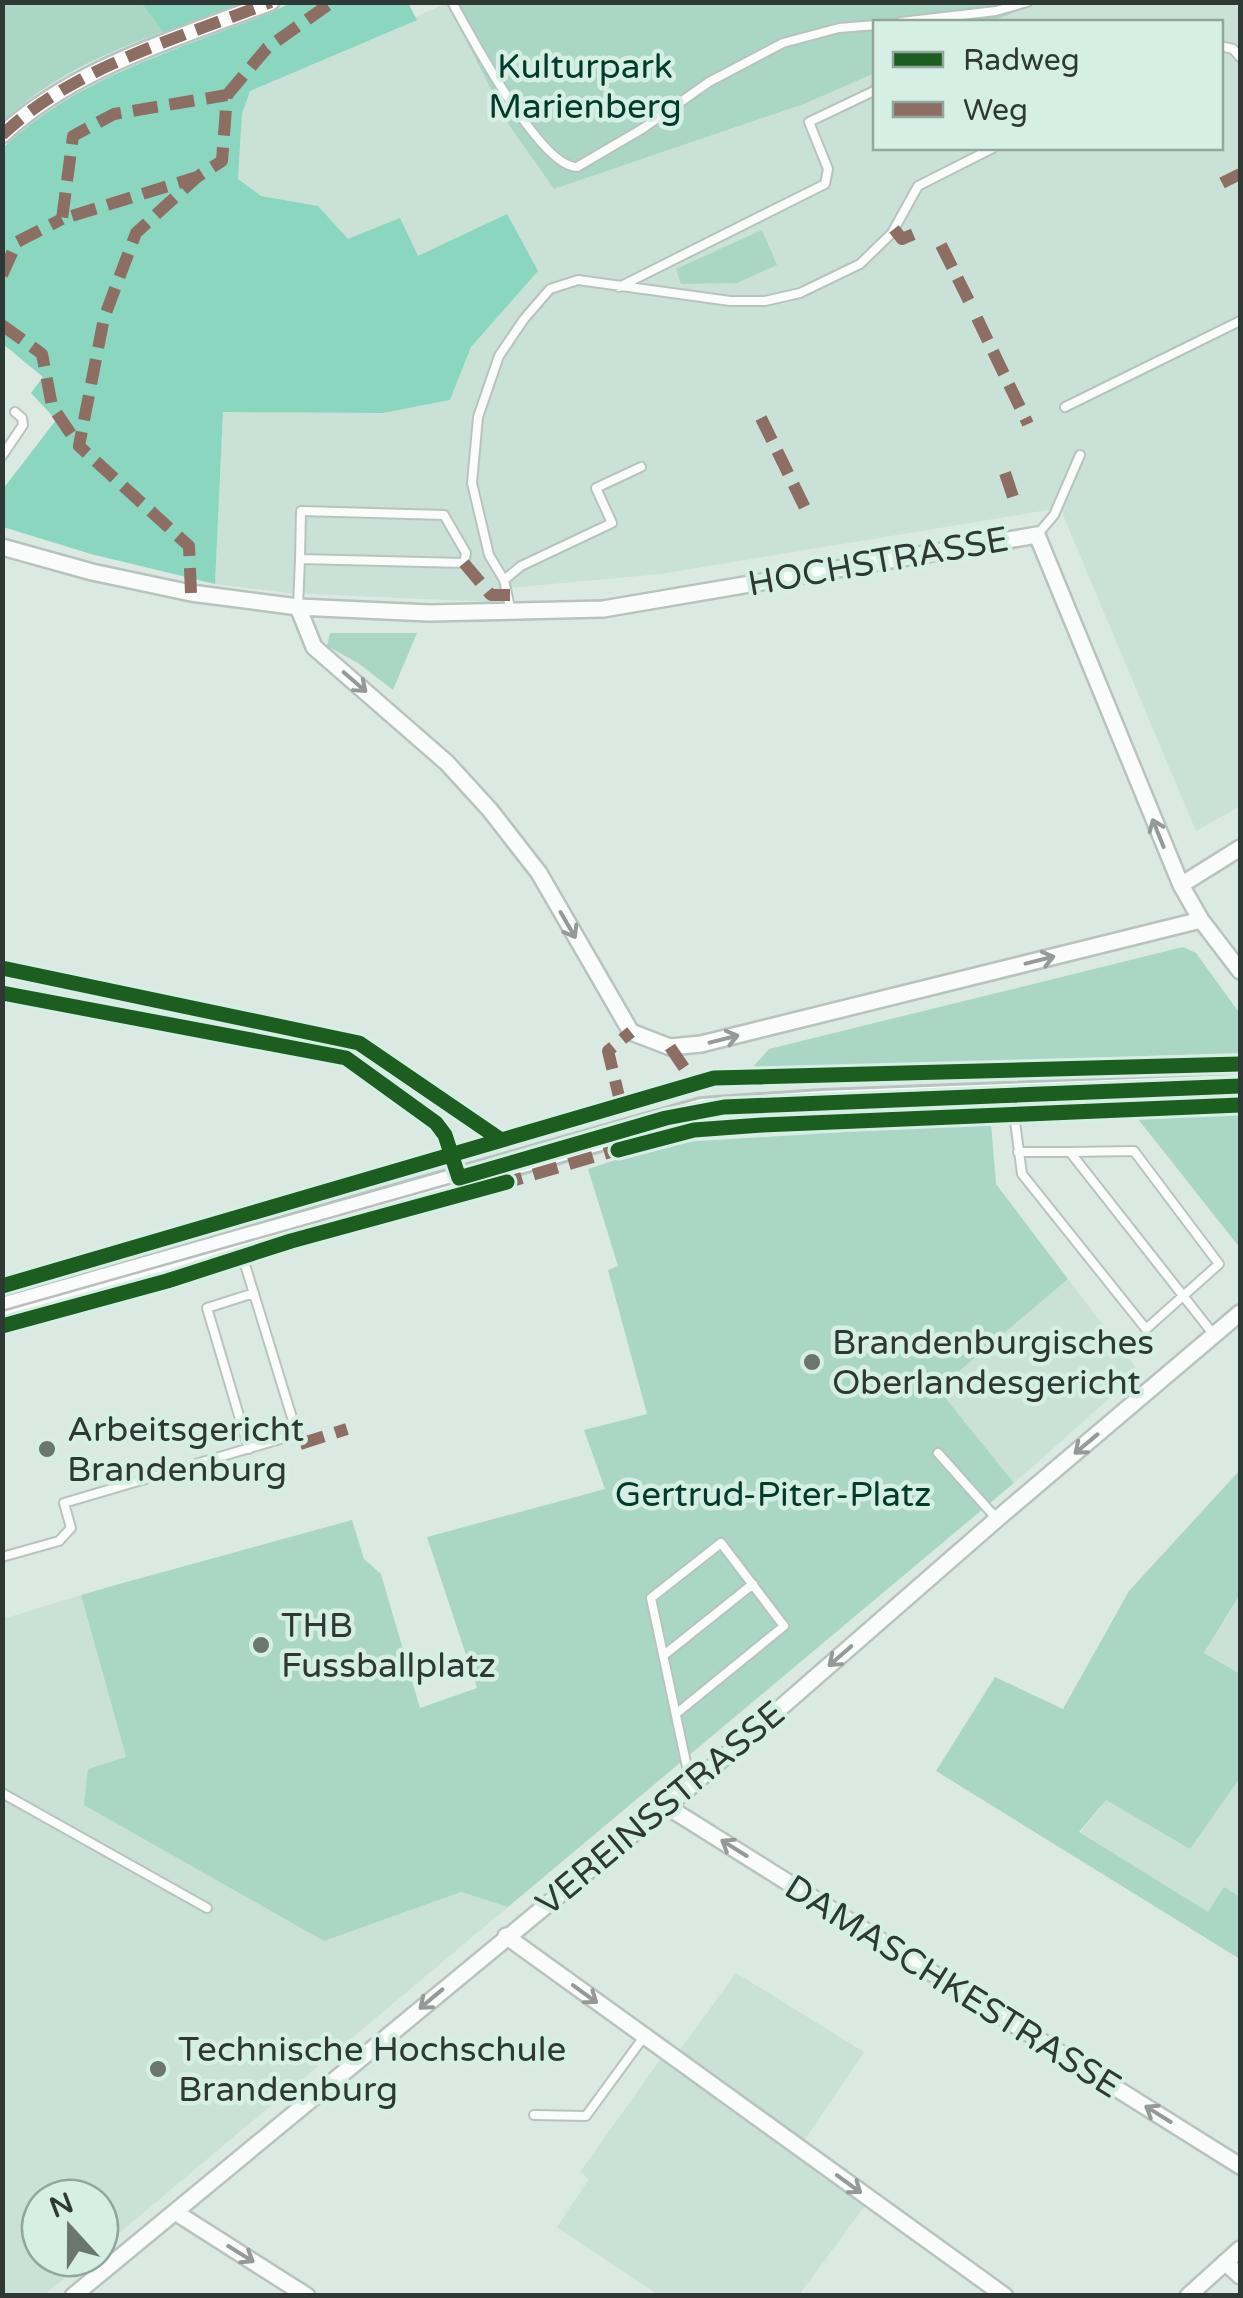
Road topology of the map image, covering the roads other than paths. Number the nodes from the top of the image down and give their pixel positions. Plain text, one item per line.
1 (271, 2) edge
2 (452, 2) edge
3 (1028, 2) edge
4 (918, 20) edge
5 (873, 25) edge
6 (873, 91) edge
7 (2, 136) edge
8 (989, 150) edge
9 (619, 287) junction
10 (1240, 321) edge
11 (1065, 407) dead end
12 (15, 412) dead end
13 (1080, 455) dead end
14 (2, 456) edge
15 (642, 466) dead end
16 (1037, 534) junction
17 (2, 547) edge
18 (300, 559) junction
19 (504, 580) junction
20 (298, 607) junction
21 (511, 612) junction
22 (1240, 848) edge
23 (1181, 886) junction
24 (1201, 920) junction
25 (1240, 971) edge
26 (2, 993) edge
27 (1240, 1086) edge
28 (1012, 1095) junction
29 (1018, 1152) junction
30 (1070, 1152) junction
31 (459, 1178) junction
32 (238, 1241) junction
33 (254, 1294) junction
34 (1183, 1297) junction
35 (2, 1309) edge
36 (1240, 1313) edge
37 (1214, 1335) junction
38 (250, 1450) junction
39 (938, 1453) dead end
40 (997, 1519) junction
41 (2, 1558) edge
42 (752, 1584) junction
43 (664, 1655) junction
44 (677, 1713) junction
45 (691, 1786) junction
46 (2, 1793) edge
47 (666, 1806) junction
48 (208, 1908) dead end
49 (506, 1936) junction
50 (644, 2038) junction
51 (534, 2114) dead end
52 (1240, 2166) edge
53 (175, 2212) junction
54 (1240, 2249) edge
55 (1225, 2262) junction
56 (1240, 2276) edge
57 (72, 2296) edge
58 (307, 2296) edge
59 (1005, 2296) edge
60 (1188, 2296) edge

1 - 7 street
2 - 5 lane
3 - 4 lane
6 - 9 lane
8 - 9 lane
9 - 19 lane
10 - 11 lane
12 - 14 lane
13 - 16 lane
15 - 19 lane
16 - 21 street, HOCHSTRASSE
23 -> 16 street, HOCHSTRASSE
17 - 20 street, HOCHSTRASSE
18 - 18 lane
18 - 20 lane
19 - 21 lane
20 - 21 street, HOCHSTRASSE
20 -> 24 street
22 - 23 street
23 - 24 street, HOCHSTRASSE
24 - 25 street, HOCHSTRASSE
26 - 31 street
27 - 28 street
28 - 29 lane
28 - 31 street
29 - 30 lane
29 - 34 lane
30 - 34 lane
30 - 34 lane
31 - 32 street
32 - 33 lane
32 - 35 street
33 - 38 lane
33 - 38 lane
34 - 37 lane
36 - 37 street, VEREINSSTRASSE
37 -> 40 street, VEREINSSTRASSE
38 - 41 lane
39 - 40 lane
40 -> 45 street, VEREINSSTRASSE
42 - 43 lane
42 - 43 lane
42 - 44 lane
43 - 44 lane
44 - 45 lane
45 - 47 street, VEREINSSTRASSE
46 - 48 lane
47 - 49 street, VEREINSSTRASSE
52 -> 47 street, DAMASCHKESTRASSE
49 -> 50 street
49 -> 53 street, VEREINSSTRASSE
50 - 51 lane
50 -> 59 street
53 - 57 street, VEREINSSTRASSE
53 -> 58 street
54 - 55 street
55 - 56 street
55 - 60 street

